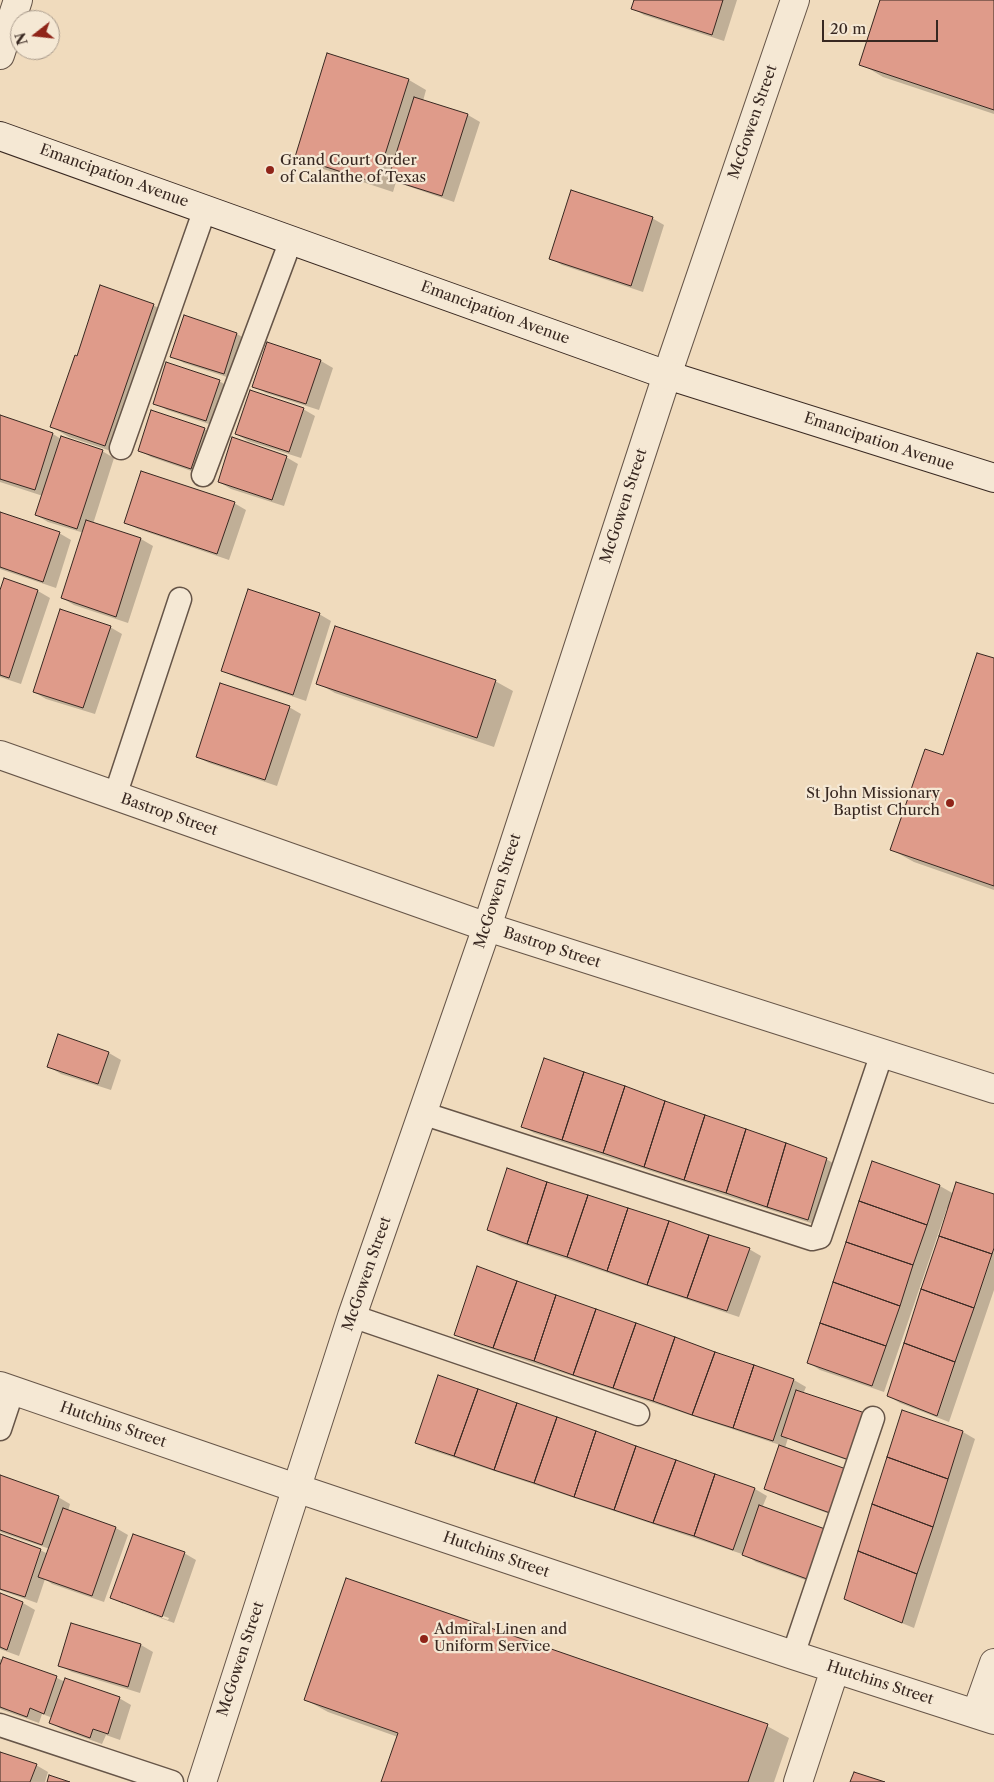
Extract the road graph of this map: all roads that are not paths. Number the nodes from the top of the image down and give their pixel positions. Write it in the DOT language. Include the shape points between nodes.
graph roads {
  1 [pos="18,0"];
  2 [pos="795,0"];
  3 [pos="0,55"];
  4 [pos="0,136"];
  5 [pos="205,209"];
  6 [pos="291,240"];
  7 [pos="667,375"];
  8 [pos="121,448"];
  9 [pos="203,475"];
  10 [pos="994,478"];
  11 [pos="180,599"];
  12 [pos="0,755"];
  13 [pos="115,796"];
  14 [pos="487,927"];
  15 [pos="882,1053"];
  16 [pos="994,1089"];
  17 [pos="422,1113"];
  18 [pos="352,1316"];
  19 [pos="7,1388"];
  20 [pos="638,1414"];
  21 [pos="872,1418"];
  22 [pos="0,1429"];
  23 [pos="296,1488"];
  24 [pos="793,1655"];
  25 [pos="994,1663"];
  26 [pos="835,1669"];
  27 [pos="985,1717"];
  28 [pos="0,1724"];
  29 [pos="172,1782"];
  30 [pos="202,1782"];
  31 [pos="798,1782"];
  1 -- 3 [label="street"];
  2 -- 7 [label="street, McGowen Street"];
  4 -- 5 [label="street, Emancipation Avenue"];
  5 -- 6 [label="street, Emancipation Avenue"];
  5 -- 8 [label="lane"];
  6 -- 7 [label="street, Emancipation Avenue"];
  6 -- 9 [label="lane"];
  7 -- 10 [label="street, Emancipation Avenue"];
  7 -- 14 [label="street, McGowen Street"];
  11 -- 13 [label="lane"];
  12 -- 13 [label="street, Bastrop Street"];
  13 -- 14 [label="street, Bastrop Street"];
  14 -- 15 [label="street, Bastrop Street"];
  14 -- 17 [label="street, McGowen Street"];
  15 -- 16 [label="street, Bastrop Street"];
  15 -- 17 [label="lane" via="820,1237 812,1238"];
  17 -- 18 [label="street, McGowen Street"];
  18 -- 20 [label="lane"];
  18 -- 23 [label="street, McGowen Street"];
  19 -- 22 [label="lane"];
  19 -- 23 [label="street, Hutchins Street"];
  21 -- 24 [label="lane"];
  23 -- 24 [label="street, Hutchins Street"];
  23 -- 30 [label="street, McGowen Street"];
  24 -- 26 [label="street, Hutchins Street"];
  25 -- 27 [label="street"];
  26 -- 27 [label="street, Hutchins Street"];
  26 -- 31 [label="street"];
  28 -- 29 [label="lane"];
}
